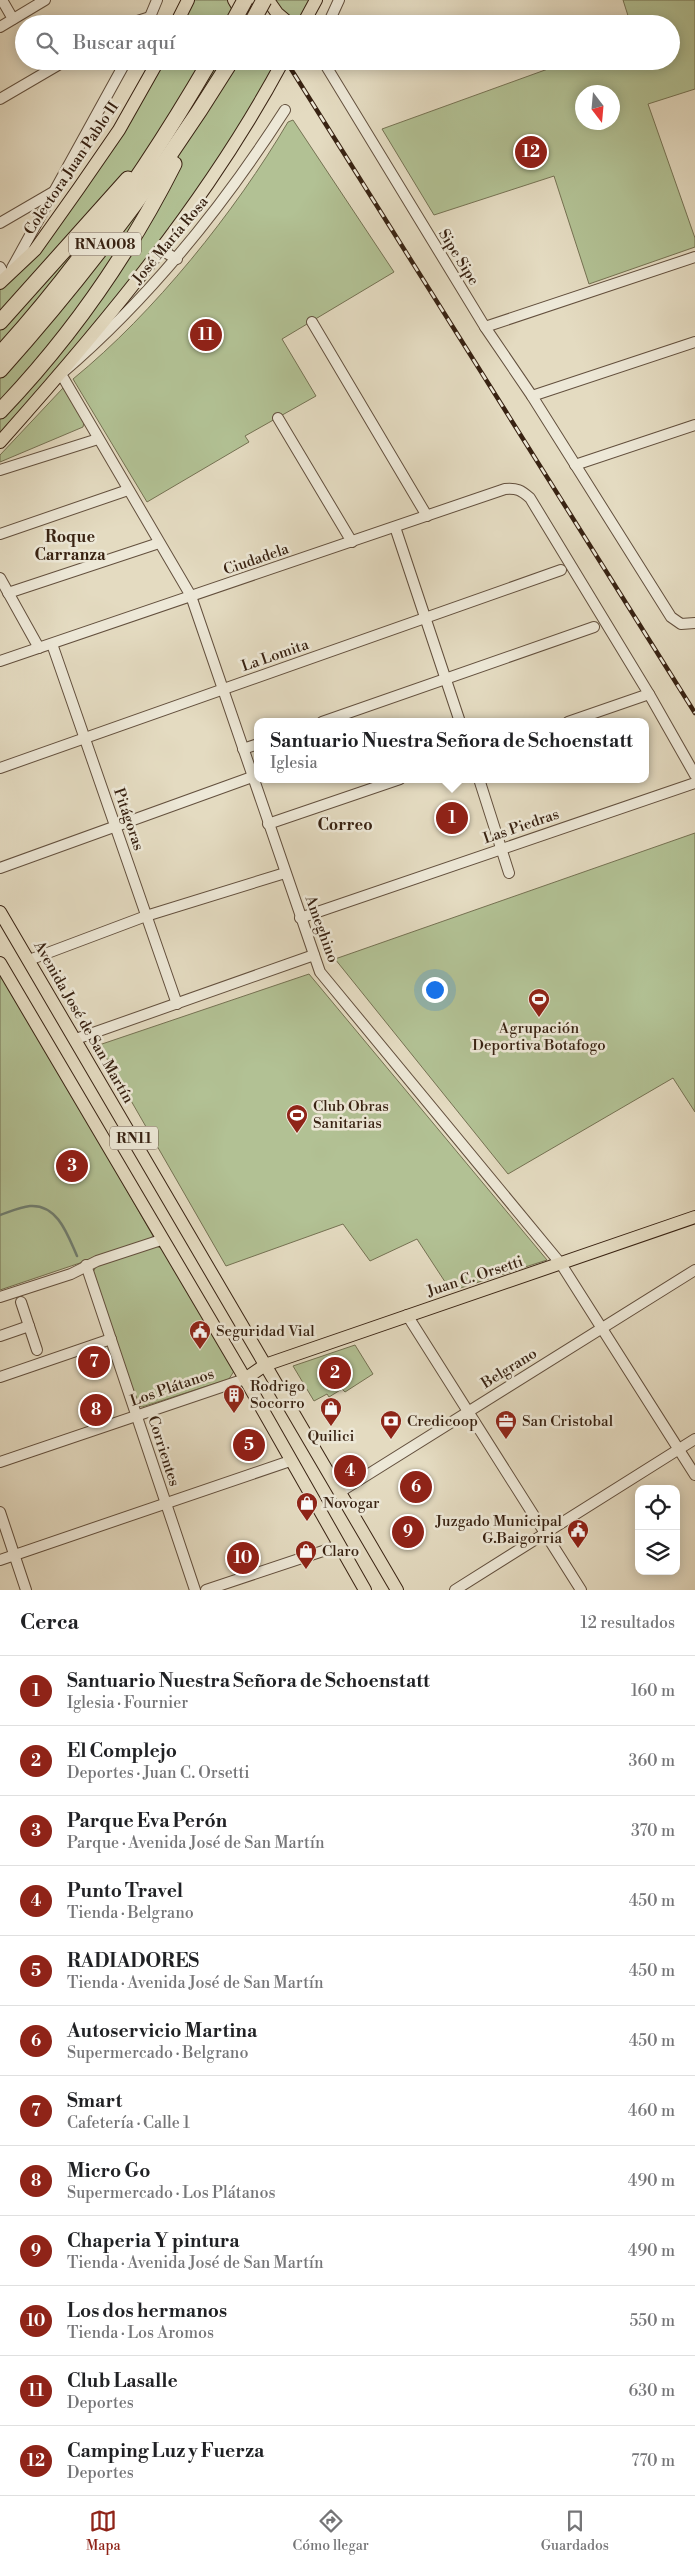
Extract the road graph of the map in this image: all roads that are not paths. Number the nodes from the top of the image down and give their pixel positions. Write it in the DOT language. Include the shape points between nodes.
graph roads {
  1 [pos="2,0"];
  2 [pos="45,0"];
  3 [pos="157,0"];
  4 [pos="188,0"];
  5 [pos="234,0"];
  6 [pos="245,0"];
  7 [pos="264,0"];
  8 [pos="268,0"];
  9 [pos="316,0"];
  10 [pos="339,0"];
  11 [pos="20,15"];
  12 [pos="151,15"];
  13 [pos="180,15"];
  14 [pos="237,15"];
  15 [pos="244,15"];
  16 [pos="255,15"];
  17 [pos="279,15"];
  18 [pos="308,15"];
  19 [pos="332,15"];
  20 [pos="13,19"];
  21 [pos="0,27"];
  22 [pos="49,70"];
  23 [pos="121,70"];
  24 [pos="153,70"];
  25 [pos="205,70"];
  26 [pos="225,70"];
  27 [pos="275,70"];
  28 [pos="278,70"];
  29 [pos="328,70"];
  30 [pos="277,73"];
  31 [pos="0,100"];
  32 [pos="285,110"];
  33 [pos="200,111"];
  34 [pos="176,119"];
  35 [pos="58,189"];
  36 [pos="0,223"];
  37 [pos="164,244"];
  38 [pos="695,257"];
  39 [pos="177,259"];
  40 [pos="4,275"];
  41 [pos="0,322"];
  42 [pos="312,322"];
  43 [pos="485,328"];
  44 [pos="695,342"];
  45 [pos="0,354"];
  46 [pos="0,370"];
  47 [pos="60,374"];
  48 [pos="532,396"];
  49 [pos="0,411"];
  50 [pos="278,418"];
  51 [pos="695,425"];
  52 [pos="98,439"];
  53 [pos="0,442"];
  54 [pos="575,465"];
  55 [pos="0,470"];
  56 [pos="128,490"];
  57 [pos="427,516"];
  58 [pos="395,527"];
  59 [pos="0,534"];
  60 [pos="159,542"];
  61 [pos="352,542"];
  62 [pos="561,570"];
  63 [pos="0,578"];
  64 [pos="8,593"];
  65 [pos="191,596"];
  66 [pos="425,618"];
  67 [pos="695,623"];
  68 [pos="594,627"];
  69 [pos="52,644"];
  70 [pos="39,648"];
  71 [pos="0,661"];
  72 [pos="445,679"];
  73 [pos="223,689"];
  74 [pos="649,694"];
  75 [pos="333,718"];
  76 [pos="459,718"];
  77 [pos="580,718"];
  78 [pos="85,738"];
  79 [pos="254,745"];
  80 [pos="243,749"];
  81 [pos="0,768"];
  82 [pos="695,775"];
  83 [pos="252,776"];
  84 [pos="254,782"];
  85 [pos="254,783"];
  86 [pos="388,783"];
  87 [pos="480,783"];
  88 [pos="695,783"];
  89 [pos="268,824"];
  90 [pos="115,826"];
  91 [pos="501,849"];
  92 [pos="0,868"];
  93 [pos="285,873"];
  94 [pos="509,874"];
  95 [pos="0,912"];
  96 [pos="146,916"];
  97 [pos="300,918"];
  98 [pos="314,955"];
  99 [pos="30,960"];
  100 [pos="0,963"];
  101 [pos="176,1004"];
  102 [pos="76,1040"];
  103 [pos="695,1218"];
  104 [pos="161,1240"];
  105 [pos="561,1264"];
  106 [pos="86,1266"];
  107 [pos="695,1270"];
  108 [pos="0,1297"];
  109 [pos="21,1302"];
  110 [pos="407,1316"];
  111 [pos="29,1326"];
  112 [pos="602,1328"];
  113 [pos="0,1336"];
  114 [pos="111,1339"];
  115 [pos="37,1350"];
  116 [pos="266,1365"];
  117 [pos="0,1377"];
  118 [pos="245,1379"];
  119 [pos="468,1412"];
  120 [pos="137,1416"];
  121 [pos="695,1439"];
  122 [pos="679,1450"];
  123 [pos="290,1461"];
  124 [pos="0,1462"];
  125 [pos="695,1476"];
  126 [pos="340,1492"];
  127 [pos="166,1503"];
  128 [pos="0,1512"];
  129 [pos="545,1534"];
  130 [pos="338,1546"];
  131 [pos="14,1555"];
  132 [pos="0,1560"];
  133 [pos="26,1590"];
  134 [pos="195,1590"];
  135 [pos="206,1590"];
  136 [pos="365,1590"];
  137 [pos="397,1590"];
  138 [pos="455,1590"];
  139 [pos="581,1590"];
  1 -- 20 [label="street"];
  2 -- 11 [label="street"];
  3 -- 12 [label="street"];
  4 -- 13 [label="main road"];
  5 -- 15 [label="main road"];
  6 -- 14 [label="highway, bridge"];
  7 -- 16 [label="highway, bridge"];
  8 -- 17 [label="main road"];
  9 -- 18 [label="main road"];
  10 -- 19 [label="street"];
  20 -- 21 [label="street"];
  22 -- 31 [label="street"];
  23 -- 35 [label="street"];
  24 -- 40 [label="main road, Colectora Juan Pablo II" via="119,130 36,250"];
  25 -- 34 [label="highway, RNA008"];
  26 -- 33 [label="highway, RNA008"];
  27 -- 30 [label="main road"];
  28 -- 30 [label="main road"];
  29 -- 43 [label="street, Sipe Sipe"];
  30 -- 37 [label="main road" via="229,153"];
  32 -- 39 [label="street, José María Rosa" via="246,171"];
  33 -- 46 [label="highway, RNA008" via="92,263"];
  33 -- 49 [label="highway" via="144,220 120,258 61,340"];
  34 -- 41 [label="highway" via="106,204"];
  34 -- 45 [label="highway, RNA008" via="98,236 38,313"];
  35 -- 36 [label="street"];
  35 -- 40 [label="street"];
  37 -- 39 [label="street" via="168,254"];
  37 -- 47 [label="main road"];
  38 -- 43 [label="street"];
  39 -- 47 [label="street, José María Rosa" via="123,318"];
  42 -- 57 [label="street"];
  43 -- 48 [label="street, Sipe Sipe"];
  44 -- 48 [label="street"];
  47 -- 52 [label="street, Ameghino"];
  47 -- 53 [label="main road"];
  48 -- 54 [label="street, Sipe Sipe"];
  50 -- 61 [label="street"];
  51 -- 54 [label="street"];
  52 -- 55 [label="street"];
  52 -- 56 [label="street, Ameghino"];
  54 -- 67 [label="street, Sipe Sipe" via="671,617 681,624"];
  56 -- 59 [label="street"];
  56 -- 60 [label="street, Ameghino"];
  57 -- 58 [label="street, Ciudadela"];
  57 -- 74 [label="street, Ciudadela" via="506,490 522,490 530,498"];
  58 -- 61 [label="street, Ciudadela"];
  58 -- 66 [label="street"];
  60 -- 64 [label="street"];
  60 -- 65 [label="street, Ameghino"];
  61 -- 65 [label="street, Ciudadela"];
  62 -- 66 [label="street, La Lomita"];
  63 -- 64 [label="street"];
  64 -- 70 [label="street"];
  65 -- 69 [label="street, Ciudadela"];
  65 -- 73 [label="street, Ameghino"];
  66 -- 72 [label="street"];
  66 -- 73 [label="street, La Lomita"];
  68 -- 72 [label="street"];
  69 -- 70 [label="street, Ciudadela"];
  69 -- 78 [label="street, Pitágoras"];
  70 -- 71 [label="street, Ciudadela"];
  72 -- 75 [label="street"];
  72 -- 76 [label="street"];
  73 -- 78 [label="street, La Lomita"];
  73 -- 80 [label="street, Ameghino"];
  74 -- 77 [label="street"];
  74 -- 82 [label="street"];
  78 -- 81 [label="street, La Lomita"];
  78 -- 90 [label="street, Pitágoras"];
  79 -- 80 [label="street"];
  80 -- 83 [label="street, Ameghino"];
  83 -- 84 [label="street, Ameghino"];
  83 -- 90 [label="street"];
  85 -- 89 [label="street, Ameghino"];
  86 -- 89 [label="street"];
  87 -- 91 [label="street"];
  88 -- 91 [label="street, Las Piedras"];
  89 -- 93 [label="street, Ameghino"];
  90 -- 92 [label="street"];
  90 -- 96 [label="street, Pitágoras"];
  91 -- 94 [label="street"];
  91 -- 97 [label="street, Las Piedras"];
  93 -- 96 [label="street"];
  93 -- 97 [label="street, Ameghino"];
  95 -- 99 [label="main road, Avenida José de San Martín / RN11"];
  96 -- 99 [label="street"];
  96 -- 101 [label="street, Pitágoras"];
  97 -- 98 [label="street, Ameghino"];
  98 -- 101 [label="street"];
  98 -- 105 [label="street, Ameghino" via="320,972"];
  99 -- 102 [label="main road, Avenida José de San Martín / RN11"];
  100 -- 104 [label="main road, RN11"];
  101 -- 102 [label="street"];
  102 -- 116 [label="main road, Avenida José de San Martín / RN11"];
  103 -- 105 [label="main road, Juan C. Orsetti"];
  104 -- 106 [label="street"];
  104 -- 118 [label="main road, RN11"];
  105 -- 110 [label="main road, Juan C. Orsetti"];
  105 -- 112 [label="street, Ameghino"];
  106 -- 108 [label="street"];
  106 -- 114 [label="street, Corrientes"];
  107 -- 112 [label="street, Belgrano"];
  109 -- 111 [label="street"];
  110 -- 116 [label="main road, Juan C. Orsetti"];
  110 -- 119 [label="street"];
  111 -- 113 [label="street"];
  111 -- 115 [label="street"];
  112 -- 119 [label="street, Belgrano"];
  112 -- 122 [label="street, Ameghino"];
  114 -- 117 [label="street"];
  114 -- 120 [label="street, Corrientes"];
  116 -- 118 [label="main road, Los Plátanos"];
  116 -- 126 [label="main road, Avenida José de San Martín / RN11"];
  118 -- 120 [label="street, Los Plátanos"];
  118 -- 123 [label="main road, RN11"];
  119 -- 126 [label="street, Belgrano"];
  119 -- 129 [label="street"];
  120 -- 124 [label="street, Los Plátanos"];
  120 -- 127 [label="street, Corrientes"];
  121 -- 122 [label="street"];
  122 -- 125 [label="street, Ameghino"];
  122 -- 129 [label="street"];
  123 -- 127 [label="street"];
  123 -- 130 [label="main road, RN11"];
  126 -- 137 [label="main road, Avenida José de San Martín / RN11"];
  127 -- 131 [label="street"];
  127 -- 134 [label="street, Corrientes"];
  128 -- 131 [label="street"];
  129 -- 138 [label="street"];
  129 -- 139 [label="street"];
  130 -- 135 [label="street"];
  130 -- 136 [label="main road, RN11"];
  131 -- 132 [label="street"];
  131 -- 133 [label="street"];
}
